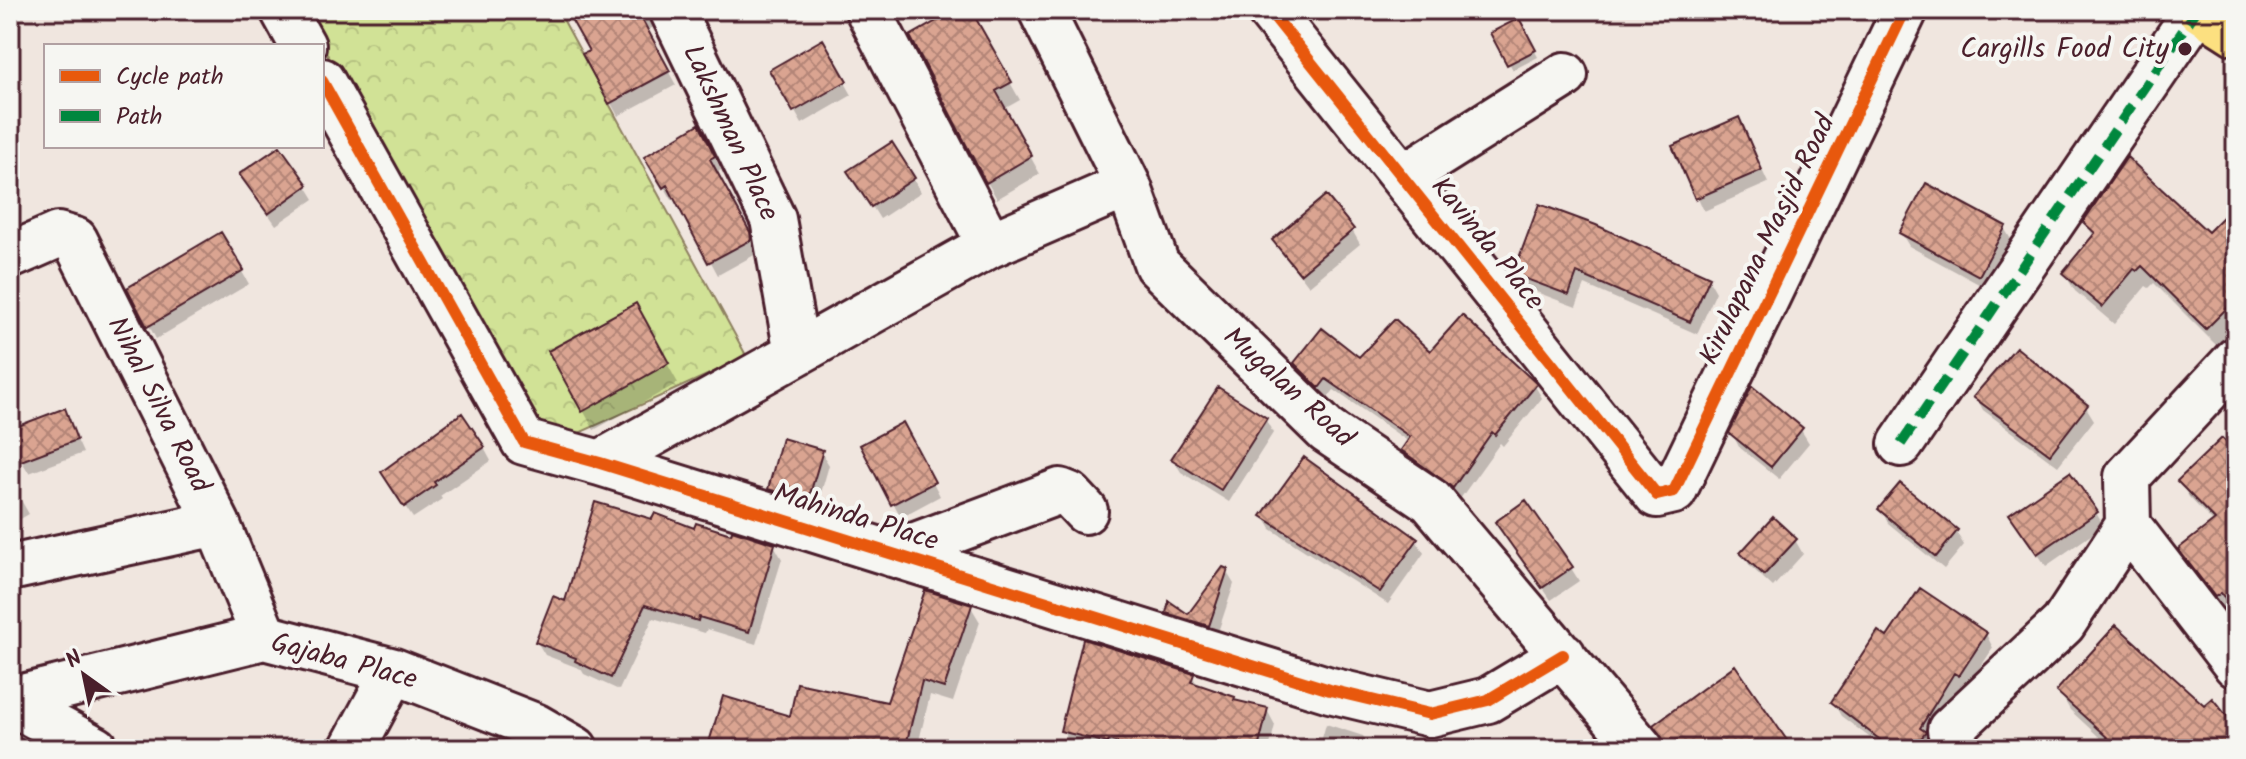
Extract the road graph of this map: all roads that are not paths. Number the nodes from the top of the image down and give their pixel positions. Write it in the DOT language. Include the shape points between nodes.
graph roads {
  1 [pos="283,10"];
  2 [pos="672,10"];
  3 [pos="868,10"];
  4 [pos="1041,10"];
  5 [pos="1269,10"];
  6 [pos="1905,10"];
  7 [pos="2199,10"];
  8 [pos="2236,33"];
  9 [pos="302,44"];
  10 [pos="1565,75"];
  11 [pos="324,85"];
  12 [pos="1403,177"];
  13 [pos="1128,185"];
  14 [pos="990,245"];
  15 [pos="10,256"];
  16 [pos="797,353"];
  17 [pos="2236,360"];
  18 [pos="1901,444"];
  19 [pos="600,463"];
  20 [pos="1674,491"];
  21 [pos="1085,511"];
  22 [pos="217,523"];
  23 [pos="2128,525"];
  24 [pos="892,554"];
  25 [pos="10,568"];
  26 [pos="264,637"];
  27 [pos="1563,655"];
  28 [pos="2236,665"];
  29 [pos="394,671"];
  30 [pos="10,701"];
  31 [pos="1950,730"];
  32 [pos="96,749"];
  33 [pos="352,749"];
  34 [pos="575,749"];
  35 [pos="1641,749"];
  1 -- 9 [label="street"];
  2 -- 16 [label="street, Lakshman Place" via="773,219"];
  3 -- 14 [label="street"];
  4 -- 13 [label="street, Mugalan Road"];
  5 -- 12 [label="street, Kavinda Place"];
  6 -- 20 [label="street, Kirulapana Masjid Road"];
  7 -- 8 [label="highway"];
  7 -- 18 [label="street"];
  10 -- 12 [label="street"];
  11 -- 19 [label="street, Mahinda Place" via="524,442"];
  12 -- 20 [label="street, Kavinda Place" via="1657,495"];
  13 -- 14 [label="street"];
  13 -- 27 [label="street, Mugalan Road" via="1157,265 1327,431 1431,501"];
  14 -- 16 [label="street"];
  15 -- 22 [label="street, Nihal Silva Road" via="58,235 75,240"];
  16 -- 19 [label="street"];
  17 -- 23 [label="street" via="2127,477"];
  19 -- 24 [label="street, Mahinda Place"];
  21 -- 24 [label="street" via="1060,491"];
  22 -- 25 [label="street"];
  22 -- 26 [label="street, Nihal Silva Road"];
  23 -- 28 [label="street"];
  23 -- 31 [label="street" via="2063,624"];
  24 -- 27 [label="street, Mahinda Place" via="1330,690 1430,714 1488,700"];
  26 -- 29 [label="street, Gajaba Place"];
  26 -- 30 [label="street, Gajaba Place"];
  27 -- 35 [label="street, Mugalan Road"];
  29 -- 33 [label="street"];
  29 -- 34 [label="street, Gajaba Place" via="535,726"];
  30 -- 32 [label="street"];
}
